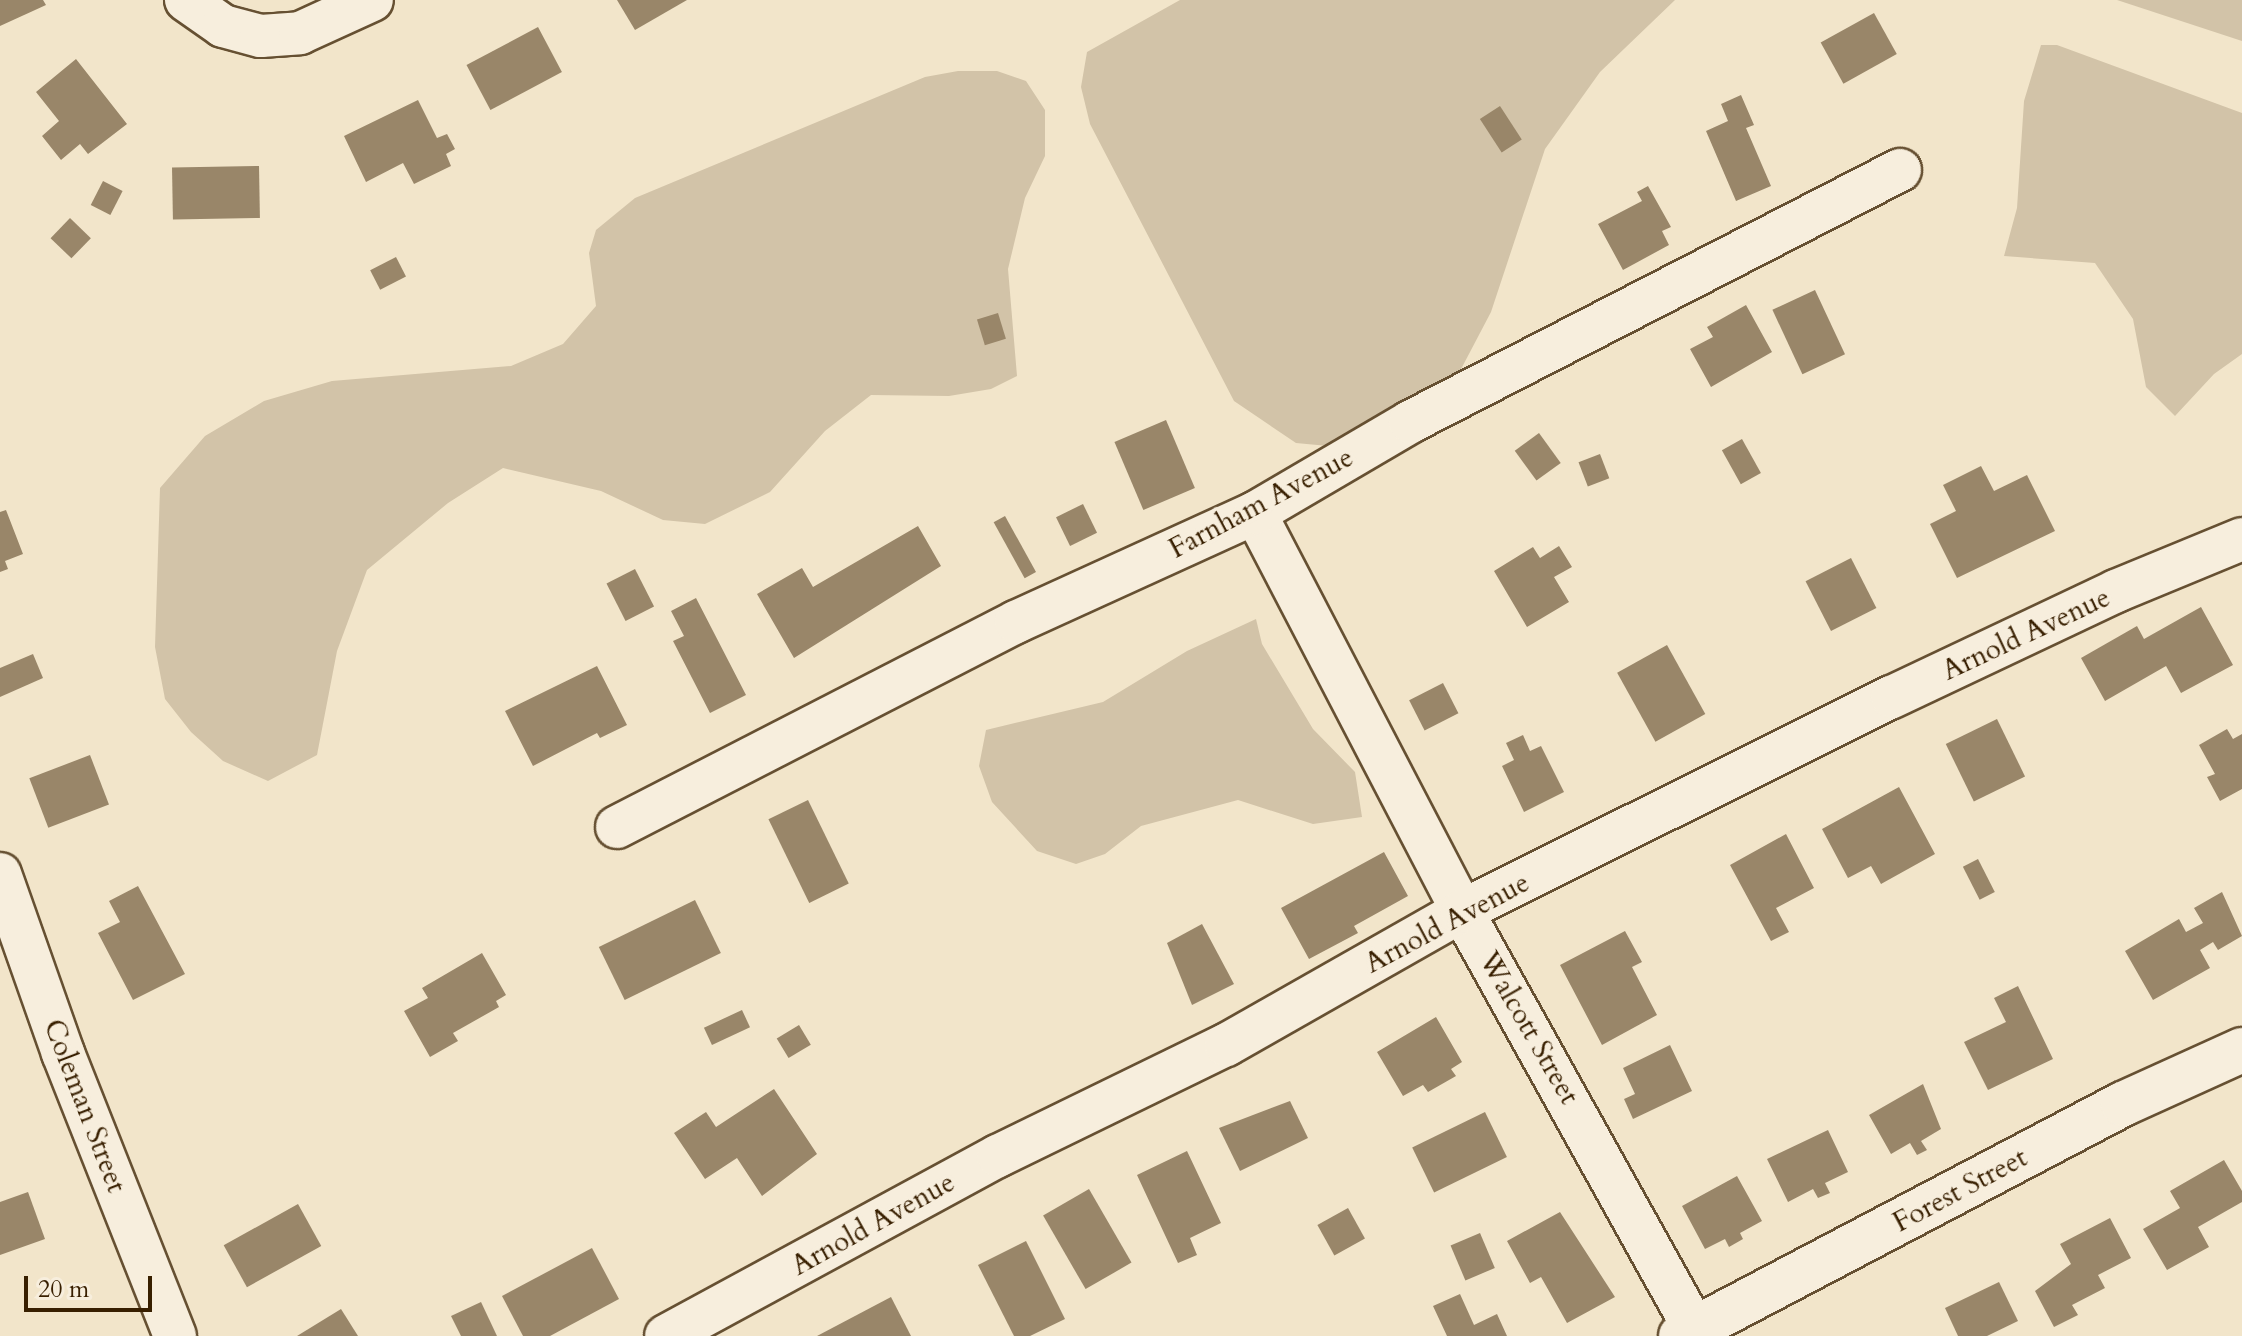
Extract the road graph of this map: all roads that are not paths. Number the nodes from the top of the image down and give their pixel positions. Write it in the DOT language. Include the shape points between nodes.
graph roads {
  1 [pos="186,0"];
  2 [pos="372,0"];
  3 [pos="1900,170"];
  4 [pos="1255,513"];
  5 [pos="2242,539"];
  6 [pos="617,827"];
  7 [pos="0,874"];
  8 [pos="1462,911"];
  9 [pos="2242,1050"];
  10 [pos="1688,1332"];
  11 [pos="175,1336"];
  12 [pos="666,1336"];
  1 -- 2 [label="street" via="223,26 261,36 300,33"];
  3 -- 4 [label="street, Farnham Avenue" via="1410,422"];
  4 -- 6 [label="street, Farnham Avenue" via="1016,622"];
  4 -- 8 [label="street, Walcott Street"];
  5 -- 8 [label="street, Arnold Avenue" via="2116,591 1934,677"];
  7 -- 11 [label="street, Coleman Street" via="63,1053"];
  8 -- 10 [label="street, Walcott Street"];
  8 -- 12 [label="street, Arnold Avenue" via="1226,1045 998,1156"];
  9 -- 10 [label="street, Forest Street" via="2123,1104"];
}
